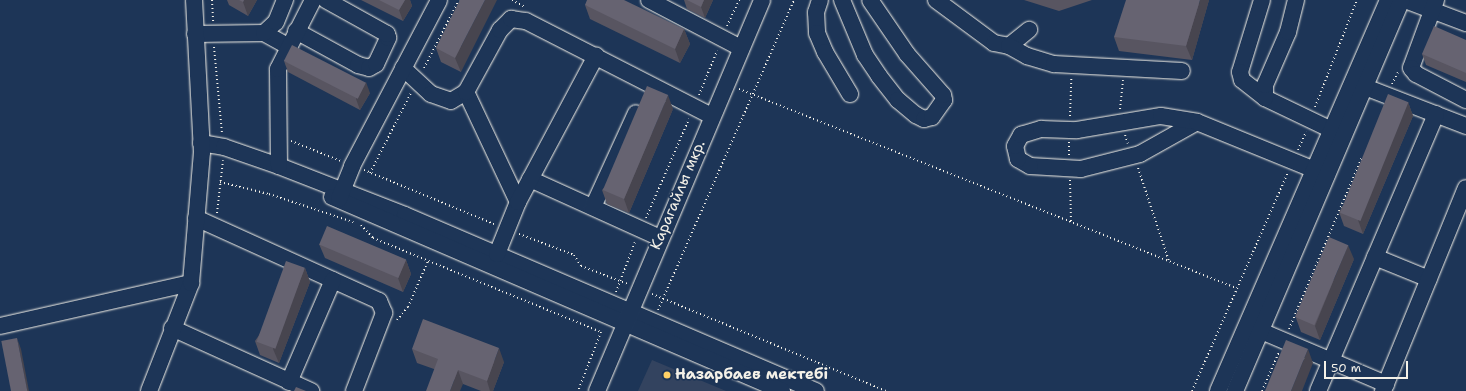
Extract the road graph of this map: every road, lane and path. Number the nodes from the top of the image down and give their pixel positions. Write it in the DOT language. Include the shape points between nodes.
graph roads {
  1 [pos="194,0"];
  2 [pos="212,0"];
  3 [pos="285,0"];
  4 [pos="313,0"];
  5 [pos="326,0"];
  6 [pos="439,0"];
  7 [pos="649,0"];
  8 [pos="739,0"];
  9 [pos="762,0"];
  10 [pos="794,0"];
  11 [pos="820,0"];
  12 [pos="842,0"];
  13 [pos="870,0"];
  14 [pos="936,0"];
  15 [pos="1262,0"];
  16 [pos="1296,0"];
  17 [pos="1357,0"];
  18 [pos="1388,0"];
  19 [pos="1402,0"];
  20 [pos="1405,0"];
  21 [pos="1434,5"];
  22 [pos="676,7"];
  23 [pos="1466,23"];
  24 [pos="1029,30"];
  25 [pos="296,31"];
  26 [pos="213,33"];
  27 [pos="264,33"];
  28 [pos="195,34"];
  29 [pos="722,38"];
  30 [pos="1009,46"];
  31 [pos="289,47"];
  32 [pos="741,48"];
  33 [pos="596,56"];
  34 [pos="1400,66"];
  35 [pos="403,68"];
  36 [pos="1182,71"];
  37 [pos="726,83"];
  38 [pos="649,84"];
  39 [pos="1365,87"];
  40 [pos="466,92"];
  41 [pos="753,94"];
  42 [pos="850,94"];
  43 [pos="1388,96"];
  44 [pos="1265,98"];
  45 [pos="1466,100"];
  46 [pos="695,107"];
  47 [pos="1436,114"];
  48 [pos="712,116"];
  49 [pos="1311,120"];
  50 [pos="1197,122"];
  51 [pos="1466,126"];
  52 [pos="1337,133"];
  53 [pos="277,135"];
  54 [pos="201,147"];
  55 [pos="224,152"];
  56 [pos="1363,153"];
  57 [pos="1293,161"];
  58 [pos="279,166"];
  59 [pos="352,166"];
  60 [pos="1320,172"];
  61 [pos="530,179"];
  62 [pos="220,182"];
  63 [pos="1466,188"];
  64 [pos="340,195"];
  65 [pos="518,202"];
  66 [pos="593,207"];
  67 [pos="196,218"];
  68 [pos="216,227"];
  69 [pos="640,229"];
  70 [pos="507,230"];
  71 [pos="660,238"];
  72 [pos="497,254"];
  73 [pos="1375,257"];
  74 [pos="428,261"];
  75 [pos="1429,279"];
  76 [pos="333,280"];
  77 [pos="620,281"];
  78 [pos="191,283"];
  79 [pos="639,288"];
  80 [pos="1236,288"];
  81 [pos="663,298"];
  82 [pos="627,318"];
  83 [pos="395,322"];
  84 [pos="653,322"];
  85 [pos="0,326"];
  86 [pos="172,328"];
  87 [pos="1261,331"];
  88 [pos="1284,341"];
  89 [pos="1331,362"];
  90 [pos="289,382"];
  91 [pos="1385,388"];
  92 [pos="148,391"];
  93 [pos="311,391"];
  94 [pos="354,391"];
  95 [pos="578,391"];
  96 [pos="597,391"];
  97 [pos="782,391"];
  98 [pos="816,391"];
  99 [pos="886,391"];
  100 [pos="1192,391"];
  101 [pos="1218,391"];
  102 [pos="1235,391"];
  103 [pos="1262,391"];
  104 [pos="1318,391"];
  1 -- 28 [label="street"];
  2 -- 26 [label="path"];
  3 -- 27 [label="street" via="276,22"];
  4 -- 25 [label="street"];
  5 -- 25 [label="street" via="387,34 388,38 376,64 369,68 358,65"];
  6 -- 35 [label="street"];
  7 -- 22 [label="street"];
  8 -- 29 [label="path"];
  9 -- 32 [label="street, Карагайлы мкр."];
  10 -- 41 [label="path"];
  11 -- 42 [label="street" via="816,12 818,33 824,52"];
  12 -- 13 [label="street" via="865,55 879,76 898,100 916,115 924,119 932,117 944,100 944,95 908,54"];
  14 -- 30 [label="street" via="994,43"];
  15 -- 44 [label="street" via="1240,72 1246,85"];
  16 -- 44 [label="street" via="1288,32 1265,85"];
  17 -- 49 [label="path"];
  18 -- 52 [label="street"];
  19 -- 39 [label="street"];
  20 -- 21 [label="street"];
  21 -- 23 [label="street"];
  21 -- 45 [label="street" via="1411,68 1416,74"];
  22 -- 29 [label="street"];
  24 -- 30 [label="street"];
  25 -- 31 [label="street"];
  26 -- 27 [label="street"];
  26 -- 28 [label="street"];
  26 -- 55 [label="path"];
  27 -- 31 [label="street"];
  28 -- 54 [label="street"];
  29 -- 32 [label="street"];
  29 -- 46 [label="path"];
  30 -- 36 [label="street" via="1027,56 1054,64"];
  31 -- 53 [label="street" via="278,69"];
  32 -- 37 [label="street, Карагайлы мкр."];
  33 -- 38 [label="street"];
  33 -- 40 [label="street" via="526,21 511,19 500,30"];
  33 -- 61 [label="street"];
  34 -- 43 [label="path"];
  35 -- 40 [label="street" via="431,94 451,101"];
  35 -- 59 [label="street"];
  37 -- 41 [label="path"];
  37 -- 48 [label="street, Карагайлы мкр."];
  38 -- 46 [label="street"];
  38 -- 66 [label="street"];
  39 -- 43 [label="street"];
  39 -- 52 [label="street"];
  40 -- 65 [label="street"];
  41 -- 80 [label="path"];
  41 -- 81 [label="path"];
  43 -- 47 [label="street"];
  44 -- 49 [label="street"];
  46 -- 48 [label="street"];
  46 -- 69 [label="path"];
  47 -- 51 [label="street"];
  47 -- 73 [label="street"];
  48 -- 71 [label="street, Карагайлы мкр."];
  49 -- 52 [label="street"];
  49 -- 57 [label="path"];
  50 -- 50 [label="street" via="1161,116 1077,130 1041,129 1021,135 1015,146 1018,159 1030,166 1081,169 1140,154"];
  50 -- 57 [label="street"];
  52 -- 60 [label="street"];
  53 -- 58 [label="street"];
  53 -- 59 [label="path"];
  54 -- 55 [label="street"];
  54 -- 67 [label="street"];
  55 -- 58 [label="street"];
  55 -- 62 [label="path"];
  55 -- 64 [label="street" via="276,174"];
  56 -- 88 [label="path"];
  57 -- 60 [label="street"];
  57 -- 80 [label="path"];
  58 -- 64 [label="street"];
  59 -- 64 [label="street"];
  59 -- 70 [label="path"];
  60 -- 87 [label="street"];
  60 -- 101 [label="street"];
  61 -- 65 [label="street"];
  61 -- 66 [label="street"];
  62 -- 68 [label="path"];
  62 -- 74 [label="path" via="269,194 360,224 373,238"];
  63 -- 75 [label="street"];
  64 -- 72 [label="street"];
  64 -- 82 [label="street"];
  65 -- 70 [label="street"];
  66 -- 69 [label="street"];
  67 -- 68 [label="street"];
  67 -- 78 [label="street"];
  68 -- 76 [label="street"];
  69 -- 71 [label="street"];
  69 -- 77 [label="path"];
  70 -- 72 [label="street"];
  70 -- 77 [label="path" via="574,255 581,266"];
  71 -- 79 [label="street, Карагайлы мкр."];
  72 -- 82 [label="street"];
  73 -- 75 [label="street"];
  73 -- 89 [label="street"];
  74 -- 83 [label="path" via="408,307"];
  74 -- 95 [label="path" via="602,332"];
  75 -- 91 [label="street"];
  76 -- 90 [label="street"];
  76 -- 94 [label="street" via="379,301 384,309"];
  77 -- 79 [label="path"];
  78 -- 85 [label="street"];
  78 -- 86 [label="street"];
  79 -- 81 [label="path"];
  79 -- 82 [label="street, Карагайлы мкр."];
  80 -- 100 [label="path"];
  81 -- 84 [label="path"];
  81 -- 99 [label="path"];
  82 -- 84 [label="street"];
  82 -- 96 [label="street, Карагайлы мкр."];
  82 -- 97 [label="street"];
  84 -- 98 [label="street"];
  86 -- 90 [label="street"];
  86 -- 92 [label="street"];
  87 -- 88 [label="street"];
  87 -- 102 [label="street"];
  88 -- 89 [label="street"];
  88 -- 103 [label="path"];
  89 -- 91 [label="street"];
  89 -- 104 [label="street"];
  90 -- 93 [label="street"];
}
